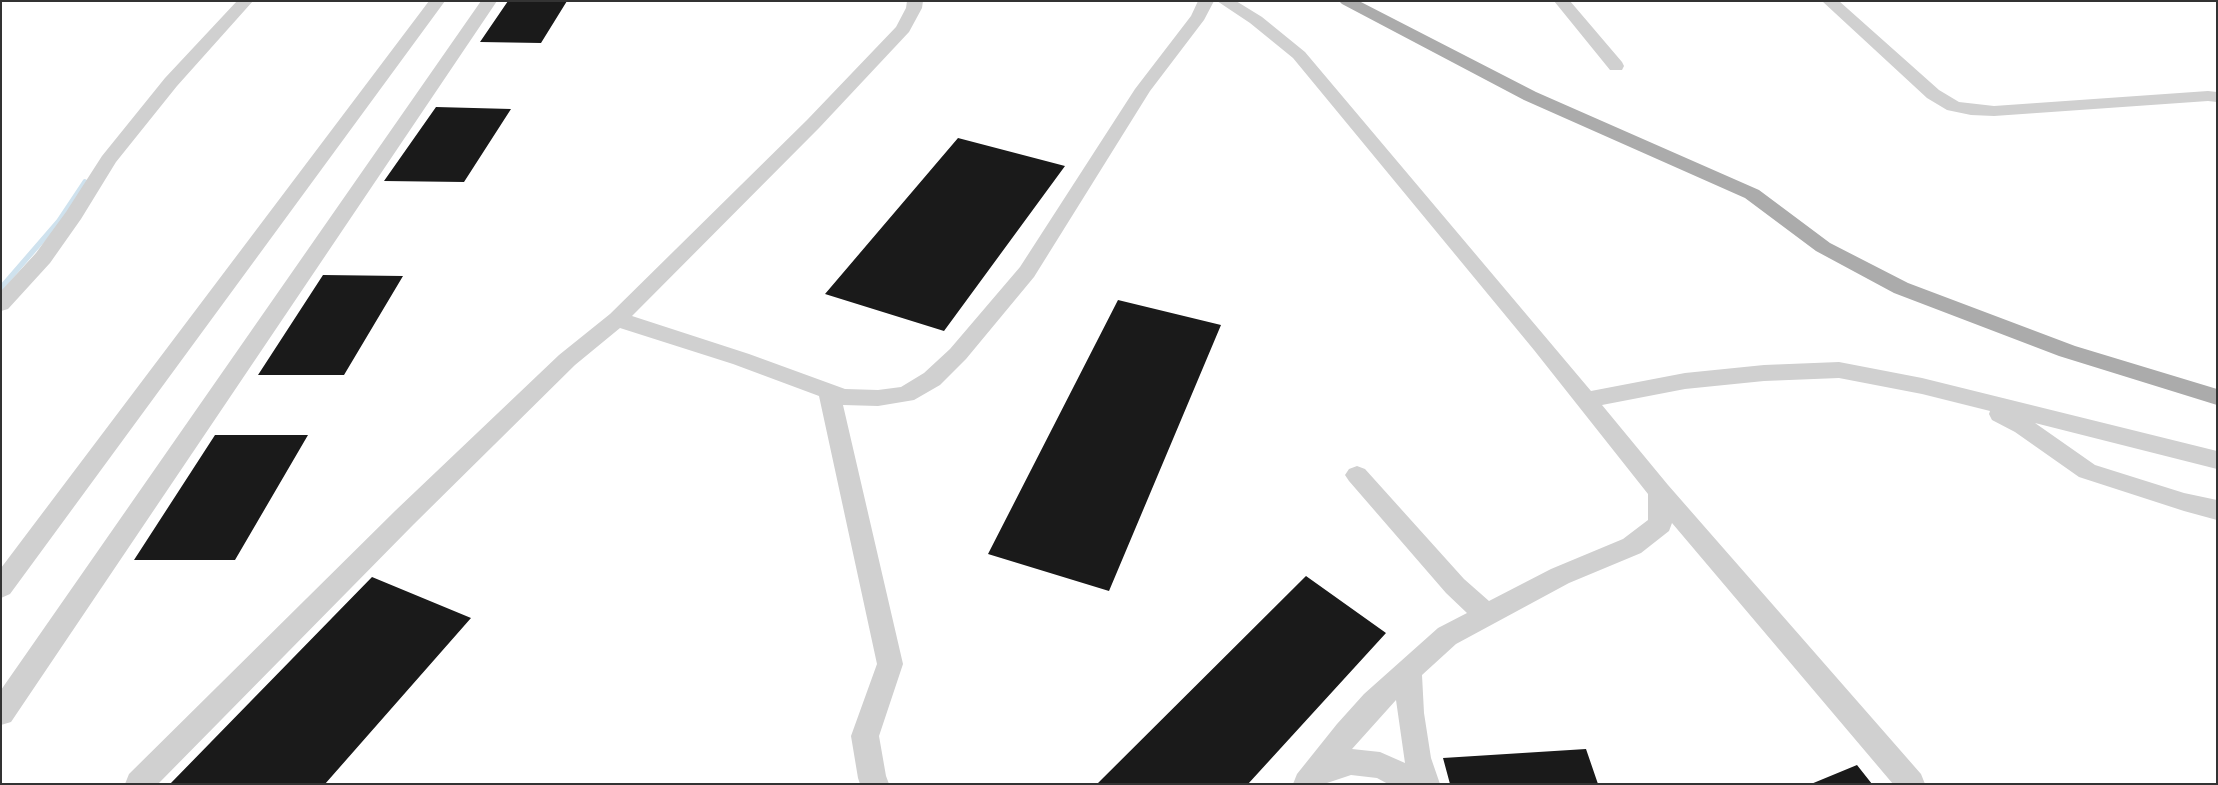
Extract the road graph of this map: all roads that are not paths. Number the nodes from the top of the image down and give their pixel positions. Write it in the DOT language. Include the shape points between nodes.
graph roads {
  1 [pos="245,1"];
  2 [pos="437,1"];
  3 [pos="490,1"];
  4 [pos="915,1"];
  5 [pos="1206,1"];
  6 [pos="1225,1"];
  7 [pos="1348,1"];
  8 [pos="1562,1"];
  9 [pos="1830,1"];
  10 [pos="1616,66"];
  11 [pos="2217,97"];
  12 [pos="1,304"];
  13 [pos="617,319"];
  14 [pos="829,391"];
  15 [pos="1967,397"];
  16 [pos="2217,397"];
  17 [pos="1587,400"];
  18 [pos="2217,460"];
  19 [pos="1357,475"];
  20 [pos="1660,492"];
  21 [pos="2217,510"];
  22 [pos="1,587"];
  23 [pos="1487,615"];
  24 [pos="1409,672"];
  25 [pos="1,714"];
  26 [pos="1313,777"];
  27 [pos="139,784"];
  28 [pos="875,784"];
  29 [pos="1411,784"];
  30 [pos="1426,784"];
  31 [pos="1911,784"];
  1 -- 12 [label="street" via="171,82 108,160 74,215 43,258"];
  2 -- 22 [label="street"];
  3 -- 25 [label="street"];
  4 -- 13 [label="street" via="903,29 814,124"];
  5 -- 14 [label="street" via="1198,17 1143,89 1027,272 958,354 932,379 906,394 878,398 844,397"];
  6 -- 17 [label="street" via="1256,20 1299,55"];
  7 -- 16 [label="main road" via="1530,96 1752,194 1823,247 1901,288 2067,351"];
  8 -- 10 [label="street"];
  9 -- 11 [label="street" via="1933,94 1953,106 1994,111"];
  13 -- 14 [label="street" via="741,359"];
  13 -- 27 [label="street" via="567,360 404,517"];
  14 -- 28 [label="street" via="890,664 865,736"];
  15 -- 17 [label="street" via="1839,370 1764,373 1685,381"];
  15 -- 18 [label="street"];
  15 -- 21 [label="street" via="2023,426 2087,471"];
  17 -- 20 [label="street"];
  19 -- 23 [label="street" via="1456,586"];
  20 -- 23 [label="street" via="1660,524 1632,546 1560,576"];
  20 -- 31 [label="street"];
  23 -- 24 [label="street" via="1447,636"];
  24 -- 26 [label="street" via="1374,703"];
  24 -- 30 [label="street" via="1410,713 1417,758"];
  26 -- 29 [label="street" via="1351,762 1380,765"];
}
